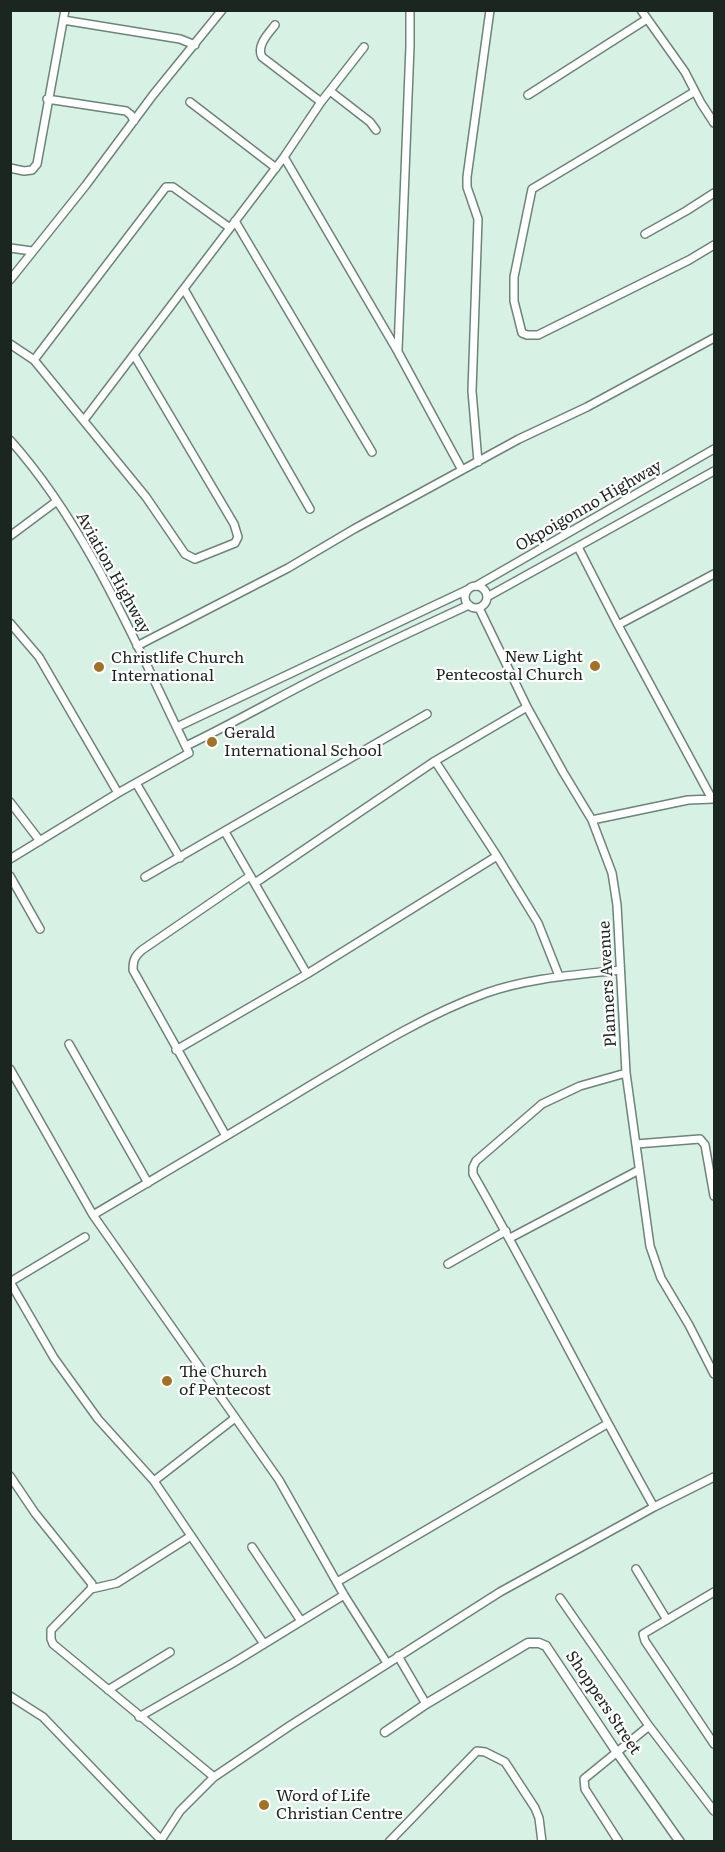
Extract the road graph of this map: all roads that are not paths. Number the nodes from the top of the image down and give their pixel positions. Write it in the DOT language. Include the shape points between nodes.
graph roads {
  1 [pos="65,10"];
  2 [pos="222,10"];
  3 [pos="410,10"];
  4 [pos="490,10"];
  5 [pos="641,10"];
  6 [pos="647,19"];
  7 [pos="63,21"];
  8 [pos="275,25"];
  9 [pos="195,45"];
  10 [pos="364,47"];
  11 [pos="330,91"];
  12 [pos="694,92"];
  13 [pos="528,95"];
  14 [pos="47,99"];
  15 [pos="190,102"];
  16 [pos="321,102"];
  17 [pos="134,121"];
  18 [pos="714,123"];
  19 [pos="376,130"];
  20 [pos="284,157"];
  21 [pos="10,168"];
  22 [pos="276,168"];
  23 [pos="714,193"];
  24 [pos="235,221"];
  25 [pos="230,228"];
  26 [pos="645,234"];
  27 [pos="714,244"];
  28 [pos="10,248"];
  29 [pos="32,251"];
  30 [pos="10,280"];
  31 [pos="184,289"];
  32 [pos="714,338"];
  33 [pos="10,344"];
  34 [pos="398,352"];
  35 [pos="134,355"];
  36 [pos="34,360"];
  37 [pos="84,420"];
  38 [pos="10,440"];
  39 [pos="714,449"];
  40 [pos="372,452"];
  41 [pos="477,462"];
  42 [pos="462,470"];
  43 [pos="714,471"];
  44 [pos="57,501"];
  45 [pos="310,509"];
  46 [pos="10,536"];
  47 [pos="578,547"];
  48 [pos="714,574"];
  49 [pos="476,586"];
  50 [pos="467,590"];
  51 [pos="487,597"];
  52 [pos="469,605"];
  53 [pos="479,608"];
  54 [pos="10,622"];
  55 [pos="618,626"];
  56 [pos="137,646"];
  57 [pos="527,706"];
  58 [pos="427,714"];
  59 [pos="177,727"];
  60 [pos="188,750"];
  61 [pos="435,761"];
  62 [pos="136,783"];
  63 [pos="118,793"];
  64 [pos="713,799"];
  65 [pos="10,802"];
  66 [pos="592,820"];
  67 [pos="225,832"];
  68 [pos="40,841"];
  69 [pos="497,856"];
  70 [pos="180,858"];
  71 [pos="10,859"];
  72 [pos="10,876"];
  73 [pos="250,876"];
  74 [pos="145,877"];
  75 [pos="255,883"];
  76 [pos="40,929"];
  77 [pos="620,970"];
  78 [pos="307,974"];
  79 [pos="560,976"];
  80 [pos="69,1044"];
  81 [pos="176,1050"];
  82 [pos="10,1069"];
  83 [pos="626,1073"];
  84 [pos="226,1136"];
  85 [pos="636,1144"];
  86 [pos="639,1170"];
  87 [pos="147,1182"];
  88 [pos="714,1196"];
  89 [pos="93,1215"];
  90 [pos="508,1234"];
  91 [pos="85,1237"];
  92 [pos="448,1264"];
  93 [pos="10,1282"];
  94 [pos="714,1374"];
  95 [pos="235,1418"];
  96 [pos="607,1424"];
  97 [pos="10,1476"];
  98 [pos="714,1478"];
  99 [pos="154,1481"];
  100 [pos="654,1507"];
  101 [pos="190,1536"];
  102 [pos="252,1547"];
  103 [pos="636,1569"];
  104 [pos="337,1582"];
  105 [pos="91,1589"];
  106 [pos="714,1593"];
  107 [pos="344,1594"];
  108 [pos="560,1598"];
  109 [pos="666,1620"];
  110 [pos="301,1621"];
  111 [pos="264,1644"];
  112 [pos="170,1652"];
  113 [pos="398,1656"];
  114 [pos="387,1663"];
  115 [pos="108,1690"];
  116 [pos="10,1696"];
  117 [pos="426,1704"];
  118 [pos="139,1717"];
  119 [pos="649,1726"];
  120 [pos="385,1732"];
  121 [pos="714,1744"];
  122 [pos="616,1751"];
  123 [pos="214,1777"];
  124 [pos="714,1811"];
  125 [pos="162,1841"];
  126 [pos="389,1842"];
  127 [pos="543,1842"];
  128 [pos="619,1842"];
  129 [pos="680,1842"];
  1 -- 7 [label="street"];
  2 -- 9 [label="street"];
  3 -- 34 [label="street"];
  4 -- 41 [label="street" via="467,177 478,219 472,391"];
  5 -- 6 [label="street"];
  6 -- 12 [label="street" via="685,72"];
  6 -- 13 [label="street"];
  7 -- 9 [label="street" via="180,39"];
  7 -- 14 [label="street"];
  8 -- 16 [label="street" via="259,52"];
  9 -- 17 [label="street"];
  10 -- 11 [label="street"];
  11 -- 16 [label="street"];
  11 -- 19 [label="street"];
  12 -- 18 [label="street"];
  12 -- 27 [label="street" via="532,189 514,278 514,301 522,333 538,335"];
  14 -- 17 [label="street" via="126,111"];
  14 -- 21 [label="street" via="37,164 32,170"];
  15 -- 22 [label="street"];
  16 -- 20 [label="street"];
  17 -- 29 [label="street"];
  20 -- 22 [label="street"];
  20 -- 34 [label="street"];
  22 -- 24 [label="street"];
  23 -- 26 [label="street"];
  24 -- 25 [label="street"];
  24 -- 40 [label="street"];
  25 -- 31 [label="street"];
  25 -- 36 [label="street" via="173,187 166,187"];
  28 -- 29 [label="street"];
  29 -- 30 [label="street"];
  31 -- 35 [label="street"];
  31 -- 45 [label="street"];
  32 -- 41 [label="street"];
  33 -- 36 [label="street"];
  34 -- 42 [label="street"];
  35 -- 37 [label="street"];
  35 -- 37 [label="street" via="234,524 238,537 235,543 195,559 185,554 146,497"];
  36 -- 37 [label="street"];
  38 -- 44 [label="street, Aviation Highway"];
  39 -- 49 [label="street, Okpoigonno Highway"];
  41 -- 42 [label="street"];
  42 -- 56 [label="street" via="288,568"];
  43 -- 47 [label="street, Okpoigonno Highway"];
  44 -- 46 [label="street"];
  44 -- 56 [label="street, Aviation Highway"];
  47 -- 51 [label="street, Okpoigonno Highway"];
  47 -- 55 [label="street"];
  48 -- 55 [label="street"];
  49 -- 50 [label="street"];
  49 -- 51 [label="street" via="485,590"];
  50 -- 52 [label="street"];
  50 -- 59 [label="street"];
  51 -- 53 [label="street"];
  52 -- 53 [label="street"];
  52 -- 60 [label="street" via="359,657"];
  53 -- 57 [label="street, Planners Avenue"];
  54 -- 63 [label="street" via="39,657"];
  55 -- 64 [label="street"];
  56 -- 59 [label="street, Aviation Highway"];
  57 -- 61 [label="street"];
  57 -- 66 [label="street, Planners Avenue"];
  58 -- 67 [label="street"];
  59 -- 60 [label="street, Aviation Highway"];
  60 -- 62 [label="street"];
  61 -- 69 [label="street"];
  61 -- 75 [label="street"];
  62 -- 63 [label="street"];
  62 -- 70 [label="street"];
  63 -- 68 [label="street"];
  64 -- 66 [label="street" via="688,800"];
  65 -- 68 [label="street"];
  66 -- 77 [label="street, Planners Avenue" via="612,873"];
  67 -- 70 [label="street"];
  67 -- 73 [label="street"];
  68 -- 71 [label="street"];
  69 -- 78 [label="street"];
  69 -- 79 [label="street" via="538,923"];
  70 -- 74 [label="street"];
  72 -- 76 [label="street"];
  73 -- 75 [label="street"];
  73 -- 81 [label="street" via="136,955 133,961 133,970"];
  75 -- 78 [label="street"];
  77 -- 79 [label="street"];
  77 -- 83 [label="street, Planners Avenue"];
  78 -- 81 [label="street"];
  79 -- 84 [label="street" via="489,992 448,1007"];
  80 -- 87 [label="street"];
  81 -- 84 [label="street"];
  82 -- 89 [label="street"];
  83 -- 85 [label="street, Planners Avenue"];
  83 -- 90 [label="street" via="580,1086 542,1104 476,1161 473,1174"];
  84 -- 87 [label="street"];
  85 -- 86 [label="street, Planners Avenue"];
  85 -- 88 [label="street" via="700,1140 705,1145"];
  86 -- 90 [label="street"];
  86 -- 94 [label="street, Planners Avenue" via="656,1268"];
  87 -- 89 [label="street"];
  89 -- 95 [label="street"];
  90 -- 92 [label="street"];
  90 -- 96 [label="street"];
  91 -- 93 [label="street"];
  93 -- 99 [label="street" via="54,1358 98,1419"];
  95 -- 99 [label="street"];
  95 -- 104 [label="street" via="279,1480"];
  96 -- 100 [label="street"];
  96 -- 104 [label="street"];
  97 -- 105 [label="street" via="35,1514 91,1581"];
  98 -- 100 [label="street"];
  99 -- 101 [label="street"];
  100 -- 113 [label="street" via="500,1592"];
  101 -- 105 [label="street" via="117,1582"];
  101 -- 111 [label="street"];
  102 -- 110 [label="street"];
  103 -- 109 [label="street"];
  104 -- 107 [label="street"];
  105 -- 115 [label="street" via="51,1630 51,1639"];
  106 -- 109 [label="street"];
  107 -- 110 [label="street"];
  107 -- 114 [label="street"];
  108 -- 119 [label="street"];
  109 -- 121 [label="street" via="643,1634 645,1641"];
  110 -- 111 [label="street"];
  111 -- 118 [label="street"];
  112 -- 115 [label="street"];
  113 -- 114 [label="street"];
  113 -- 117 [label="street"];
  114 -- 123 [label="street"];
  115 -- 118 [label="street"];
  116 -- 125 [label="street" via="43,1717"];
  117 -- 120 [label="street, Shoppers Street"];
  117 -- 122 [label="street, Shoppers Street" via="528,1643 539,1643 546,1646"];
  118 -- 123 [label="street"];
  119 -- 122 [label="street"];
  119 -- 124 [label="street"];
  122 -- 128 [label="street" via="586,1775 583,1784"];
  122 -- 129 [label="street, Shoppers Street"];
  123 -- 125 [label="street" via="180,1811"];
  126 -- 127 [label="street" via="477,1751 505,1762 535,1808"];
}
